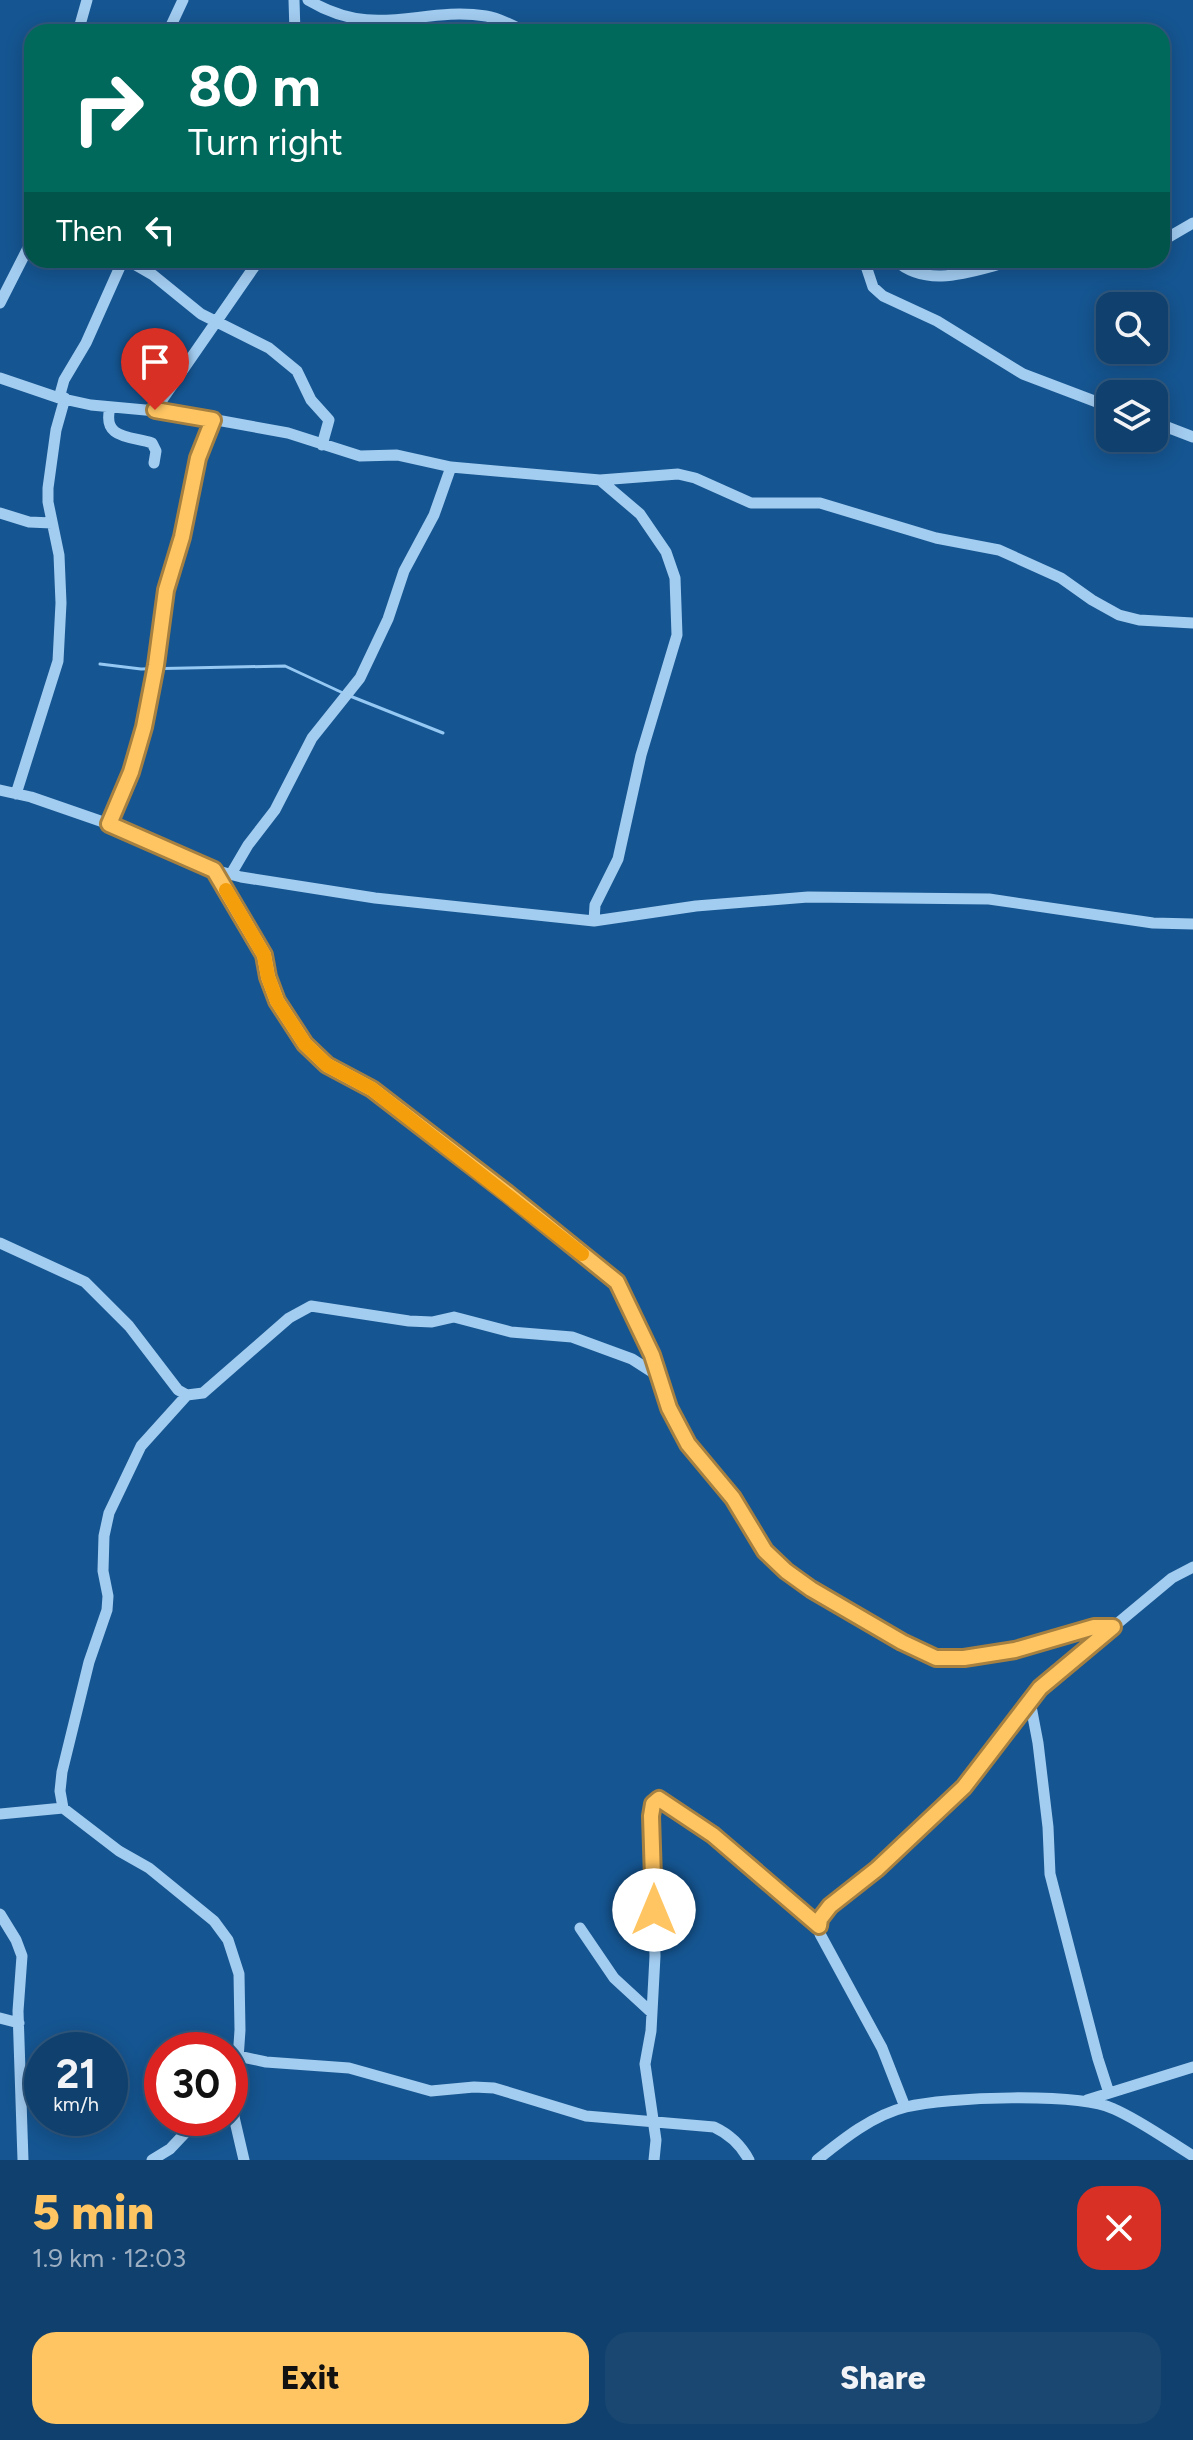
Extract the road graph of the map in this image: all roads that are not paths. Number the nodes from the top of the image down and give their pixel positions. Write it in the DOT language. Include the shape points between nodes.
graph roads {
  1 [pos="87,0"];
  2 [pos="183,0"];
  3 [pos="294,0"];
  4 [pos="308,0"];
  5 [pos="80,24"];
  6 [pos="172,24"];
  7 [pos="295,24"];
  8 [pos="506,24"];
  9 [pos="1193,223"];
  10 [pos="1170,236"];
  11 [pos="24,256"];
  12 [pos="121,268"];
  13 [pos="140,268"];
  14 [pos="253,268"];
  15 [pos="867,268"];
  16 [pos="905,268"];
  17 [pos="982,268"];
  18 [pos="0,303"];
  19 [pos="216,322"];
  20 [pos="0,378"];
  21 [pos="62,398"];
  22 [pos="1096,402"];
  23 [pos="110,408"];
  24 [pos="155,410"];
  25 [pos="213,420"];
  26 [pos="1168,427"];
  27 [pos="1193,437"];
  28 [pos="322,445"];
  29 [pos="154,463"];
  30 [pos="451,467"];
  31 [pos="600,480"];
  32 [pos="0,513"];
  33 [pos="52,523"];
  34 [pos="1193,623"];
  35 [pos="0,790"];
  36 [pos="16,794"];
  37 [pos="109,824"];
  38 [pos="214,870"];
  39 [pos="231,874"];
  40 [pos="594,921"];
  41 [pos="1193,924"];
  42 [pos="0,1243"];
  43 [pos="660,1377"];
  44 [pos="187,1395"];
  45 [pos="1193,1567"];
  46 [pos="1113,1627"];
  47 [pos="1030,1701"];
  48 [pos="63,1808"];
  49 [pos="0,1814"];
  50 [pos="0,1914"];
  51 [pos="819,1926"];
  52 [pos="580,1928"];
  53 [pos="652,2013"];
  54 [pos="0,2018"];
  55 [pos="19,2023"];
  56 [pos="240,2032"];
  57 [pos="248,2058"];
  58 [pos="1193,2067"];
  59 [pos="1109,2093"];
  60 [pos="1086,2100"];
  61 [pos="905,2107"];
  62 [pos="653,2123"];
  63 [pos="182,2136"];
  64 [pos="238,2136"];
  65 [pos="1193,2156"];
  66 [pos="23,2160"];
  67 [pos="152,2160"];
  68 [pos="244,2160"];
  69 [pos="654,2160"];
  70 [pos="749,2160"];
  71 [pos="817,2160"];
  1 -- 5 [label="street"];
  2 -- 6 [label="street"];
  3 -- 7 [label="street"];
  4 -- 8 [label="street" via="365,21 448,15 485,16"];
  9 -- 10 [label="street"];
  11 -- 18 [label="street"];
  12 -- 21 [label="street" via="64,380"];
  13 -- 19 [label="street"];
  14 -- 19 [label="street"];
  15 -- 22 [label="street" via="873,287 883,296 937,321 1023,374"];
  16 -- 17 [label="street" via="929,277"];
  19 -- 24 [label="street"];
  19 -- 28 [label="street" via="269,348 297,371 308,396 330,422"];
  20 -- 21 [label="street"];
  21 -- 23 [label="street"];
  21 -- 33 [label="street" via="51,459"];
  23 -- 24 [label="street"];
  23 -- 29 [label="street" via="109,427 152,443"];
  24 -- 25 [label="street"];
  25 -- 28 [label="street" via="288,433"];
  25 -- 37 [label="street" via="198,458 166,590 153,683 131,772"];
  26 -- 27 [label="street"];
  28 -- 30 [label="street" via="348,454 397,455"];
  30 -- 31 [label="street"];
  30 -- 39 [label="street" via="360,678 312,738 275,810"];
  31 -- 34 [label="street" via="678,474 751,503 831,505 927,536 999,550 1061,578 1119,615"];
  31 -- 40 [label="street" via="640,514 666,552 675,578 677,635 641,755 618,859 595,905"];
  32 -- 33 [label="street"];
  33 -- 36 [label="street" via="61,603 58,661"];
  35 -- 36 [label="street"];
  36 -- 37 [label="street"];
  37 -- 38 [label="street"];
  38 -- 39 [label="street"];
  38 -- 43 [label="street" via="264,955 277,1001 305,1044 327,1065 372,1089 617,1282"];
  39 -- 40 [label="street" via="375,898"];
  40 -- 41 [label="street" via="743,902 851,896 989,899"];
  42 -- 44 [label="street" via="85,1282"];
  43 -- 44 [label="street" via="632,1359 572,1337 511,1332 454,1317 409,1321 311,1306 289,1318 203,1393"];
  43 -- 46 [label="street" via="688,1444 733,1498 765,1551 811,1589 902,1642 950,1659"];
  44 -- 48 [label="street" via="141,1446 109,1513 103,1559 107,1610 66,1757"];
  45 -- 46 [label="street"];
  46 -- 47 [label="street"];
  47 -- 51 [label="street" via="964,1787 830,1906"];
  47 -- 59 [label="street" via="1050,1874"];
  48 -- 49 [label="street"];
  48 -- 56 [label="street" via="214,1921 228,1940 239,1974"];
  50 -- 55 [label="street" via="22,1956"];
  51 -- 53 [label="street" via="713,1835 655,1801"];
  51 -- 61 [label="street" via="882,2048"];
  52 -- 53 [label="street" via="614,1978"];
  53 -- 62 [label="street" via="645,2064"];
  54 -- 55 [label="street"];
  55 -- 66 [label="street"];
  57 -- 62 [label="street" via="349,2068 431,2091 494,2088 586,2116"];
  58 -- 59 [label="street"];
  59 -- 60 [label="street"];
  60 -- 61 [label="street" via="1030,2098"];
  60 -- 65 [label="street" via="1112,2108"];
  61 -- 71 [label="street" via="875,2119"];
  62 -- 69 [label="street"];
  62 -- 70 [label="street" via="714,2127 727,2133"];
  63 -- 67 [label="street"];
  64 -- 68 [label="street"];
}
